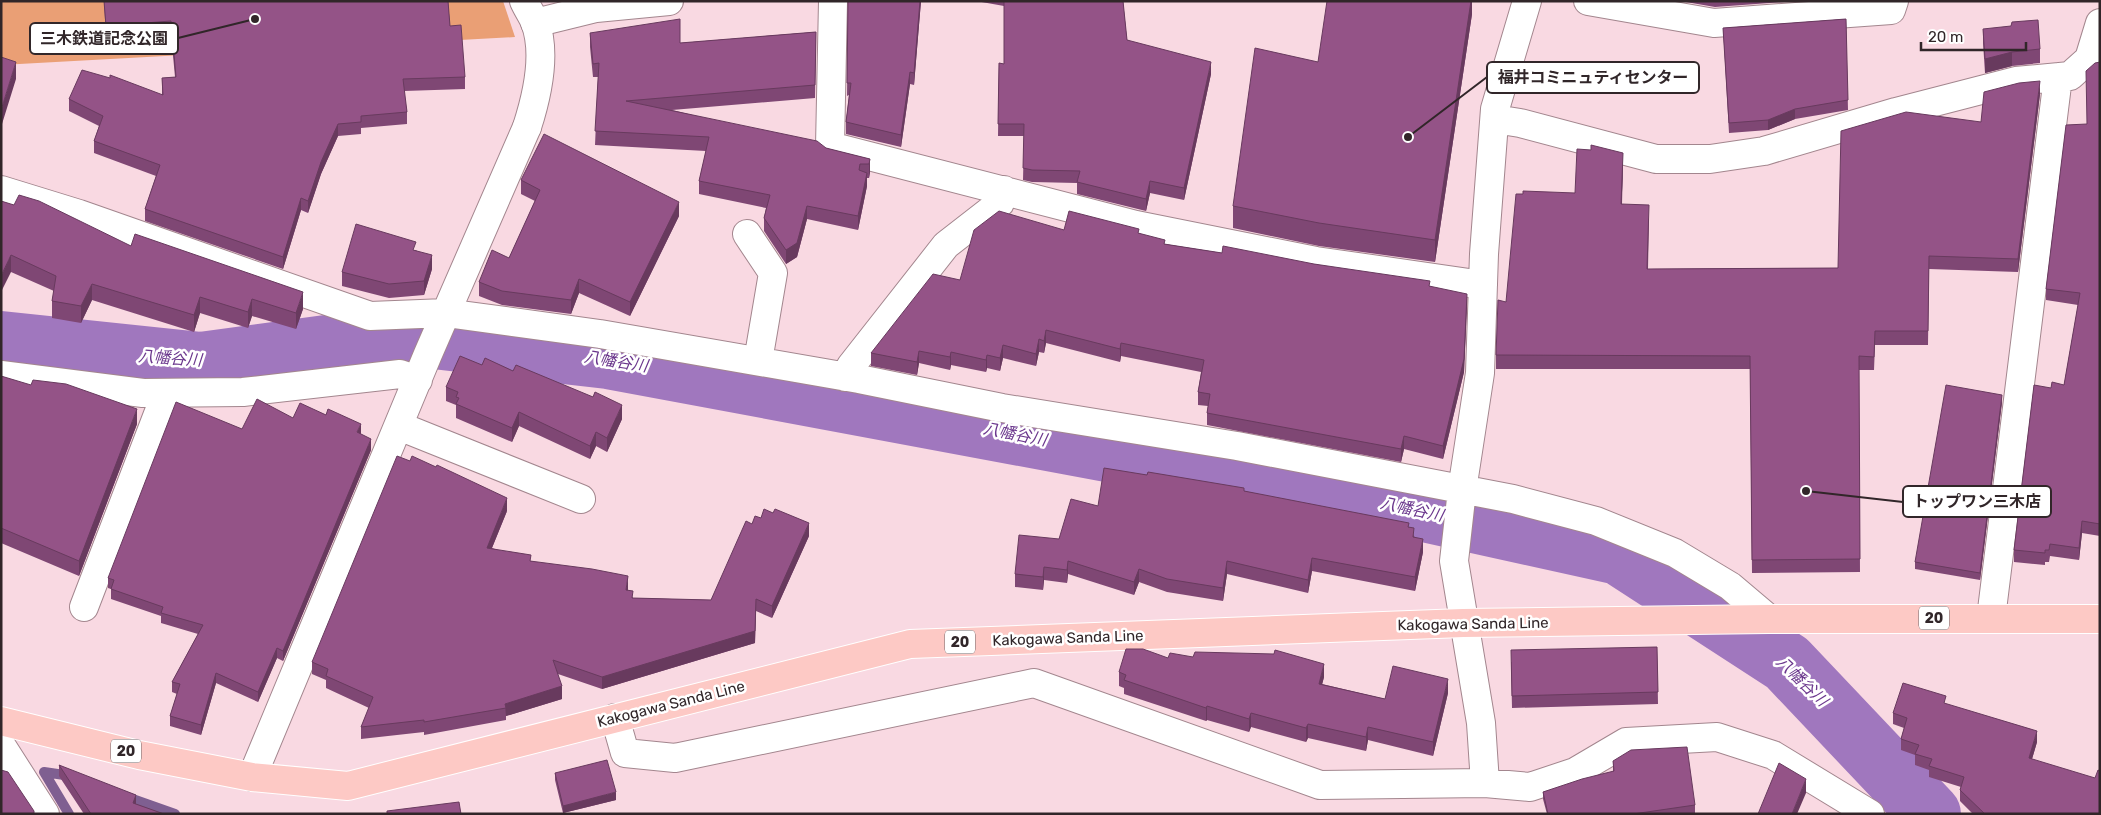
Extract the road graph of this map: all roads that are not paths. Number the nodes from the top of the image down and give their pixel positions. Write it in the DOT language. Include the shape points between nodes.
graph roads {
  1 [pos="669,1"];
  2 [pos="833,1"];
  3 [pos="1527,1"];
  4 [pos="1894,1"];
  5 [pos="1604,3"];
  6 [pos="529,12"];
  7 [pos="2100,23"];
  8 [pos="2095,59"];
  9 [pos="2058,77"];
  10 [pos="1495,119"];
  11 [pos="1,190"];
  12 [pos="1004,190"];
  13 [pos="747,234"];
  14 [pos="1483,285"];
  15 [pos="446,313"];
  16 [pos="758,361"];
  17 [pos="1,375"];
  18 [pos="845,376"];
  19 [pos="418,380"];
  20 [pos="162,393"];
  21 [pos="399,426"];
  22 [pos="1462,490"];
  23 [pos="581,499"];
  24 [pos="84,607"];
  25 [pos="1991,618"];
  26 [pos="1769,619"];
  27 [pos="2100,619"];
  28 [pos="1464,624"];
  29 [pos="615,718"];
  30 [pos="1,721"];
  31 [pos="1,745"];
  32 [pos="252,777"];
  33 [pos="1485,783"];
  34 [pos="45,814"];
  35 [pos="1870,814"];
  1 -- 6 [label="street"];
  2 -- 12 [label="street" via="830,146"];
  3 -- 10 [label="street"];
  4 -- 5 [label="street" via="1891,10 1714,23"];
  6 -- 15 [label="street" via="540,68 537,96 527,127"];
  7 -- 8 [label="street"];
  8 -- 9 [label="street" via="2070,76"];
  9 -- 10 [label="street" via="2016,81 1764,151 1710,159 1656,158"];
  9 -- 25 [label="street"];
  10 -- 14 [label="street"];
  11 -- 15 [label="street" via="370,316"];
  12 -- 14 [label="street" via="1136,225 1316,262"];
  12 -- 18 [label="street" via="1000,203 946,245"];
  13 -- 16 [label="street" via="773,273"];
  14 -- 22 [label="street" via="1480,373"];
  15 -- 16 [label="street" via="600,334"];
  15 -- 19 [label="street"];
  16 -- 18 [label="street"];
  17 -- 20 [label="street"];
  18 -- 22 [label="street" via="1002,408 1237,446"];
  19 -- 20 [label="street" via="400,374 244,392"];
  19 -- 21 [label="street"];
  20 -- 24 [label="street" via="160,409"];
  21 -- 23 [label="street"];
  21 -- 32 [label="street"];
  22 -- 26 [label="street" via="1514,499 1596,521 1675,553 1730,586"];
  22 -- 28 [label="street" via="1454,561"];
  25 -- 26 [label="main road, Kakogawa Sanda Line / 20"];
  25 -- 27 [label="main road, Kakogawa Sanda Line / 20"];
  26 -- 28 [label="main road, Kakogawa Sanda Line / 20"];
  28 -- 29 [label="main road, Kakogawa Sanda Line / 20" via="910,644"];
  28 -- 33 [label="street" via="1481,723"];
  29 -- 32 [label="main road, Kakogawa Sanda Line / 20" via="348,786"];
  29 -- 33 [label="street" via="625,753 675,758 1034,682 1320,784"];
  30 -- 32 [label="main road, Kakogawa Sanda Line / 20"];
  31 -- 34 [label="street"];
  33 -- 35 [label="street" via="1530,787 1575,772 1626,742 1717,737 1773,755"];
}
